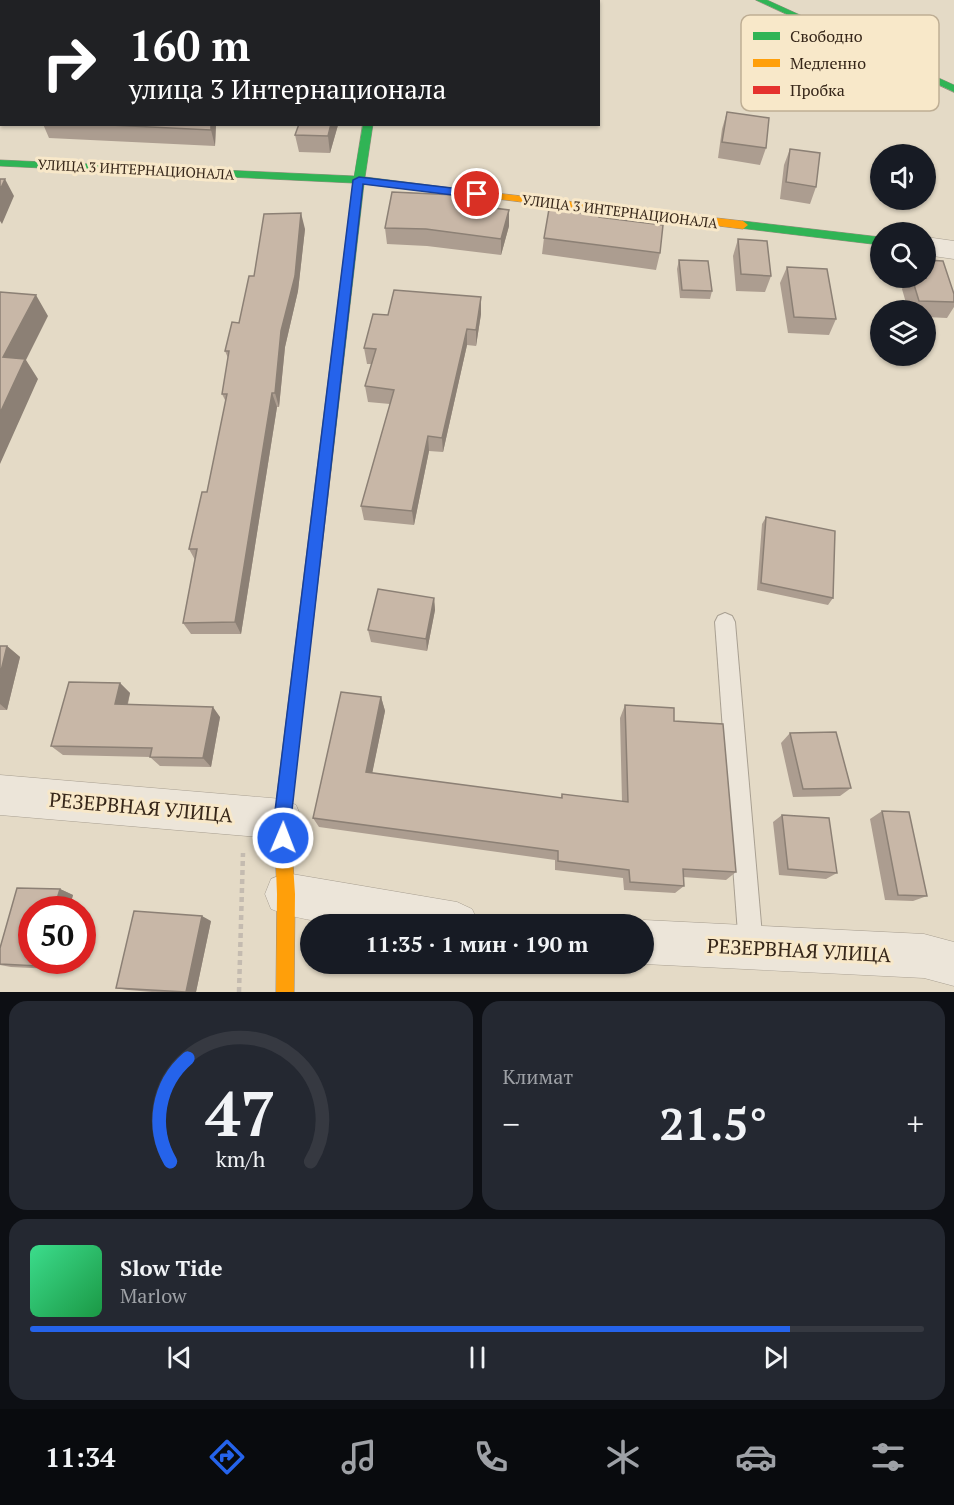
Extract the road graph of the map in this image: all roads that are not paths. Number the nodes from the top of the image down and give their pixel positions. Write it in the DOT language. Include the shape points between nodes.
graph roads {
  1 [pos="760,0"];
  2 [pos="793,15"];
  3 [pos="939,82"];
  4 [pos="954,89"];
  5 [pos="368,126"];
  6 [pos="0,163"];
  7 [pos="359,180"];
  8 [pos="870,240"];
  9 [pos="936,247"];
  10 [pos="954,250"];
  11 [pos="725,622"];
  12 [pos="0,795"];
  13 [pos="282,819"];
  14 [pos="286,894"];
  15 [pos="400,914"];
  16 [pos="654,942"];
  17 [pos="751,947"];
  18 [pos="954,964"];
  19 [pos="285,992"];
  1 -- 2 [label="main road"];
  3 -- 4 [label="main road"];
  5 -- 7 [label="main road"];
  6 -- 7 [label="main road, УЛИЦА 3 ИНТЕРНАЦИОНАЛА"];
  7 -- 8 [label="main road, УЛИЦА 3 ИНТЕРНАЦИОНАЛА"];
  7 -- 13 [label="main road"];
  9 -- 10 [label="street"];
  11 -- 17 [label="lane"];
  12 -- 13 [label="street, РЕЗЕРВНАЯ УЛИЦА"];
  13 -- 14 [label="main road"];
  14 -- 15 [label="street"];
  14 -- 19 [label="main road"];
  16 -- 17 [label="street, РЕЗЕРВНАЯ УЛИЦА"];
  17 -- 18 [label="street, РЕЗЕРВНАЯ УЛИЦА" via="924,956"];
}
